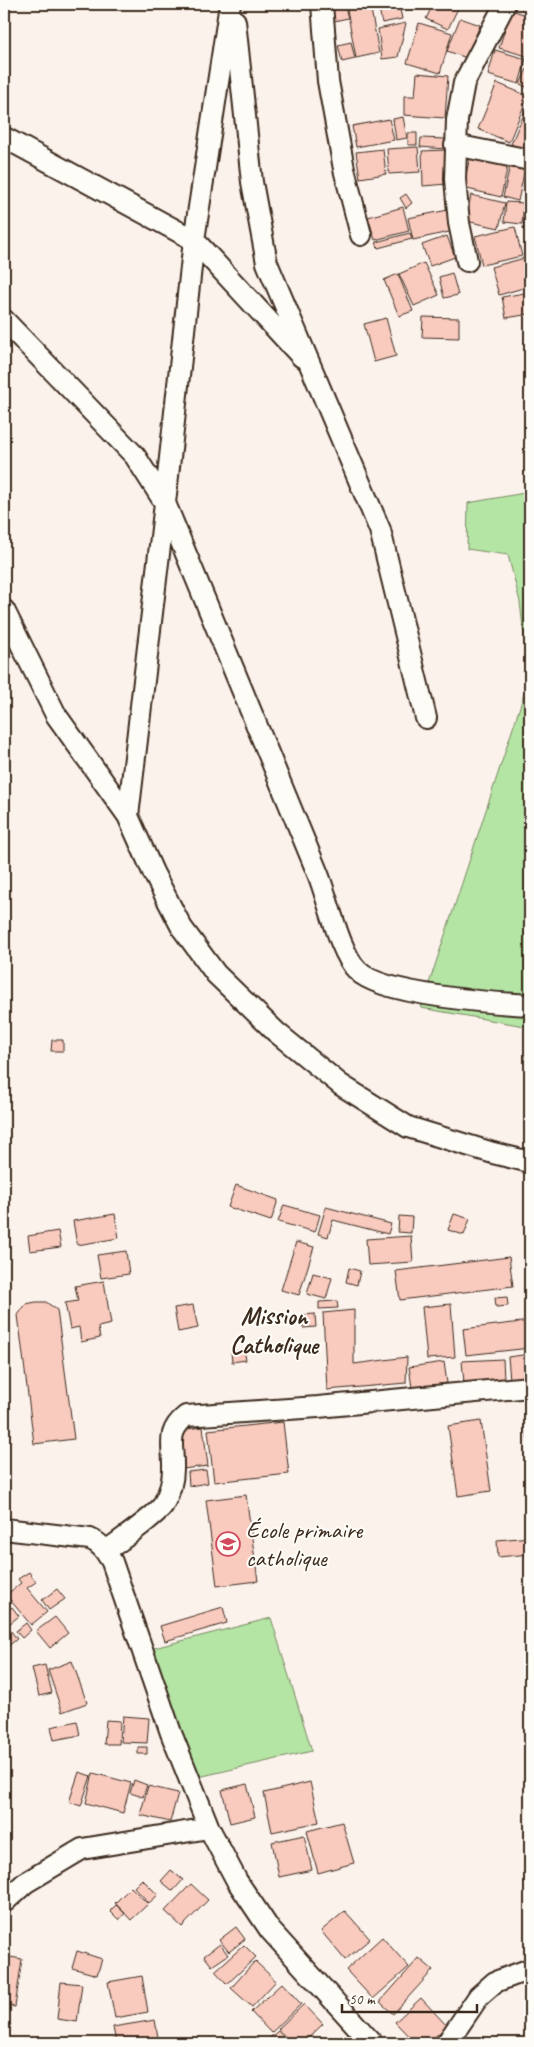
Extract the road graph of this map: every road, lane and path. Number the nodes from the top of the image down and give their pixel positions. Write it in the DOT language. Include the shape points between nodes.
graph roads {
  1 [pos="232,4"];
  2 [pos="322,4"];
  3 [pos="505,4"];
  4 [pos="4,144"];
  5 [pos="455,145"];
  6 [pos="530,160"];
  7 [pos="361,235"];
  8 [pos="194,240"];
  9 [pos="467,261"];
  10 [pos="4,320"];
  11 [pos="314,370"];
  12 [pos="165,503"];
  13 [pos="4,610"];
  14 [pos="426,718"];
  15 [pos="128,816"];
  16 [pos="530,1004"];
  17 [pos="530,1162"];
  18 [pos="530,1387"];
  19 [pos="4,1529"];
  20 [pos="106,1551"];
  21 [pos="210,1828"];
  22 [pos="4,1902"];
  23 [pos="530,1968"];
  24 [pos="372,2043"];
  25 [pos="447,2043"];
  1 -- 8 [label="street"];
  1 -- 11 [label="street" via="252,182 267,263"];
  2 -- 7 [label="street" via="328,81 344,169"];
  3 -- 5 [label="street" via="464,83"];
  4 -- 8 [label="street" via="7,139"];
  5 -- 6 [label="street"];
  5 -- 9 [label="street" via="455,179"];
  8 -- 11 [label="street"];
  8 -- 12 [label="street"];
  10 -- 12 [label="street" via="135,456"];
  11 -- 14 [label="street" via="380,530"];
  12 -- 15 [label="street"];
  12 -- 16 [label="street" via="319,877 348,960 367,977 406,990 489,1003"];
  13 -- 15 [label="street" via="56,715"];
  15 -- 17 [label="street" via="182,928 216,974 276,1032 341,1085 408,1127"];
  18 -- 20 [label="street" via="186,1416 175,1425 171,1439 171,1488 162,1507"];
  19 -- 20 [label="street" via="90,1539"];
  20 -- 21 [label="street" via="171,1733"];
  21 -- 22 [label="street" via="82,1849 25,1883"];
  21 -- 24 [label="street" via="237,1881 270,1930"];
  23 -- 25 [label="street" via="495,1982 479,1996"];
}
